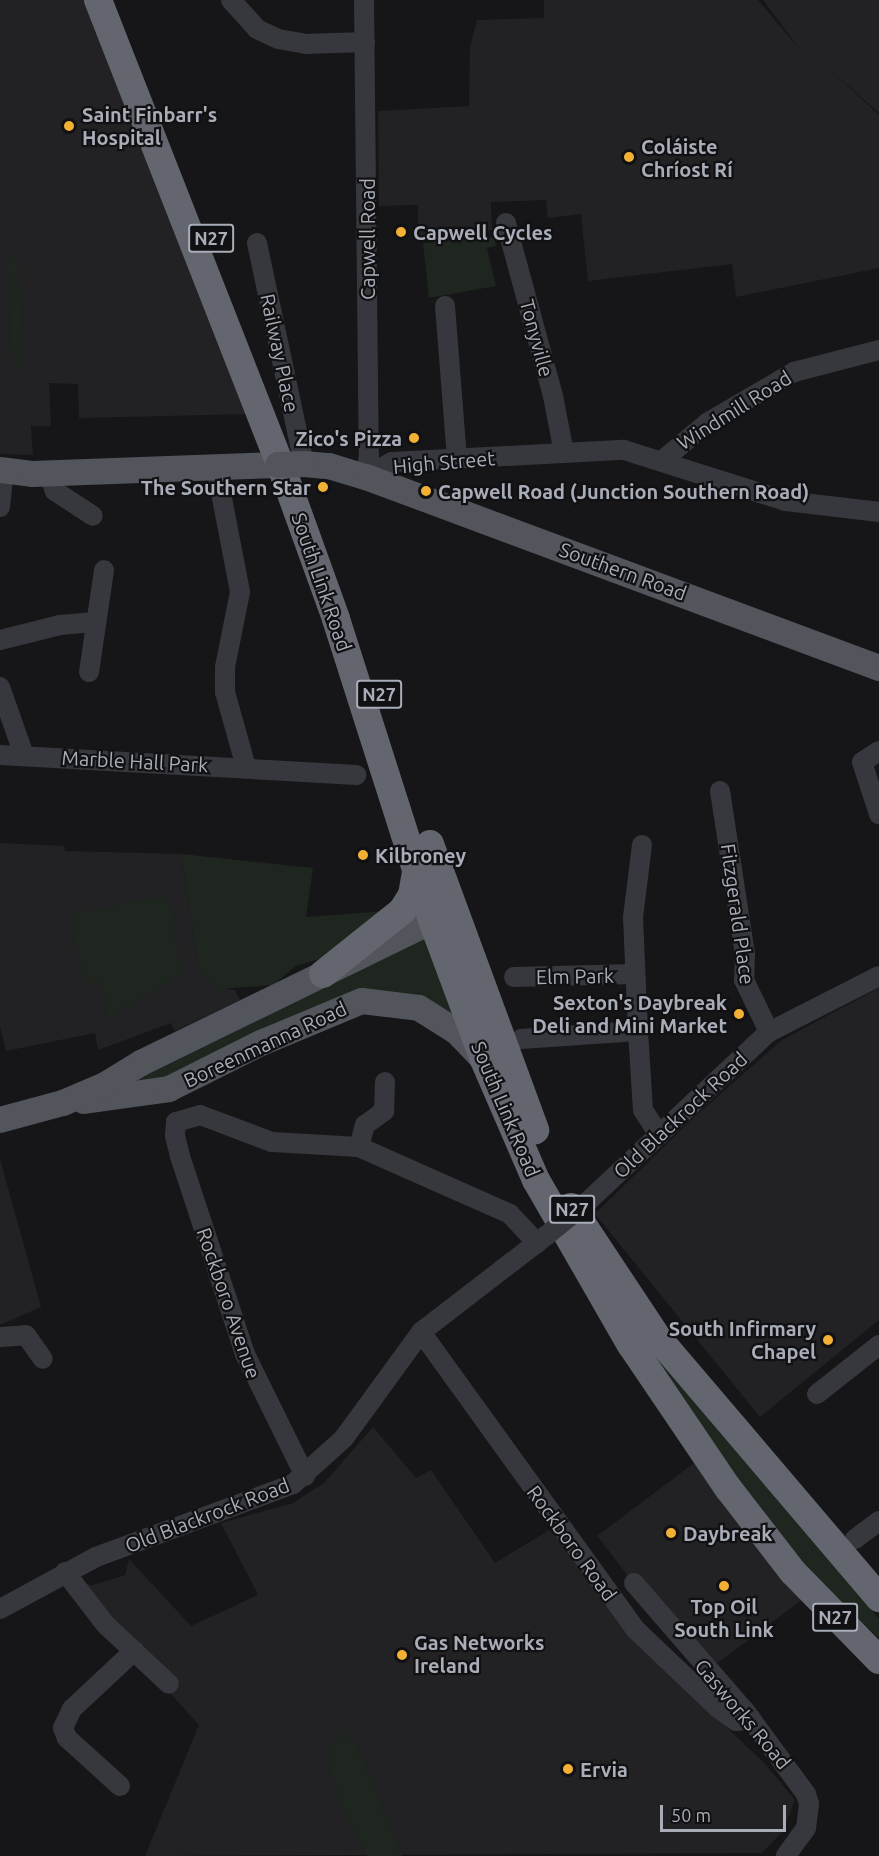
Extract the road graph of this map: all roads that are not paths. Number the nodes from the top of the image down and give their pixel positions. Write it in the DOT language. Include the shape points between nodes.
graph roads {
  1 [pos="98,0"];
  2 [pos="116,0"];
  3 [pos="231,0"];
  4 [pos="364,0"];
  5 [pos="365,42"];
  6 [pos="506,223"];
  7 [pos="257,243"];
  8 [pos="445,306"];
  9 [pos="879,350"];
  10 [pos="564,453"];
  11 [pos="457,459"];
  12 [pos="663,459"];
  13 [pos="216,467"];
  14 [pos="281,467"];
  15 [pos="2,470"];
  16 [pos="49,474"];
  17 [pos="366,477"];
  18 [pos="0,507"];
  19 [pos="879,512"];
  20 [pos="93,516"];
  21 [pos="104,570"];
  22 [pos="96,622"];
  23 [pos="0,639"];
  24 [pos="879,668"];
  25 [pos="89,672"];
  26 [pos="0,687"];
  27 [pos="879,751"];
  28 [pos="24,754"];
  29 [pos="0,755"];
  30 [pos="246,766"];
  31 [pos="356,775"];
  32 [pos="720,791"];
  33 [pos="879,814"];
  34 [pos="642,845"];
  35 [pos="417,867"];
  36 [pos="442,916"];
  37 [pos="323,974"];
  38 [pos="635,974"];
  39 [pos="879,976"];
  40 [pos="514,977"];
  41 [pos="638,1031"];
  42 [pos="769,1032"];
  43 [pos="521,1039"];
  44 [pos="484,1060"];
  45 [pos="385,1082"];
  46 [pos="63,1103"];
  47 [pos="0,1120"];
  48 [pos="177,1122"];
  49 [pos="658,1135"];
  50 [pos="359,1147"];
  51 [pos="542,1239"];
  52 [pos="421,1332"];
  53 [pos="0,1337"];
  54 [pos="879,1345"];
  55 [pos="43,1359"];
  56 [pos="817,1394"];
  57 [pos="304,1476"];
  58 [pos="879,1521"];
  59 [pos="855,1539"];
  60 [pos="65,1572"];
  61 [pos="634,1582"];
  62 [pos="879,1598"];
  63 [pos="0,1609"];
  64 [pos="134,1652"];
  65 [pos="879,1660"];
  66 [pos="170,1684"];
  67 [pos="752,1720"];
  68 [pos="120,1786"];
  69 [pos="786,1856"];
  1 -- 14 [label="highway, South Link Road / N27"];
  2 -- 36 [label="highway, N27" via="248,329 357,629"];
  3 -- 5 [label="street" via="257,29 278,39 305,44"];
  4 -- 5 [label="street, Capwell Road"];
  5 -- 17 [label="street, Capwell Road" via="369,455"];
  6 -- 10 [label="street, Tonyville" via="553,396"];
  7 -- 14 [label="street, Railway Place"];
  8 -- 11 [label="street"];
  9 -- 12 [label="street, Windmill Road" via="794,372 707,423"];
  10 -- 11 [label="street, High Street"];
  10 -- 12 [label="street, High Street" via="624,450"];
  11 -- 17 [label="street, High Street" via="392,462"];
  12 -- 19 [label="street, High Street" via="786,501"];
  13 -- 14 [label="main road, High Street"];
  13 -- 16 [label="main road, High Street"];
  13 -- 30 [label="street" via="240,592 225,667 225,692"];
  14 -- 17 [label="main road, High Street" via="329,466"];
  14 -- 35 [label="highway, South Link Road / N27"];
  15 -- 16 [label="main road, High Street"];
  15 -- 18 [label="street"];
  16 -- 20 [label="street" via="55,491"];
  17 -- 24 [label="main road, Southern Road"];
  21 -- 22 [label="street"];
  22 -- 23 [label="street" via="60,625"];
  22 -- 25 [label="street"];
  26 -- 28 [label="street"];
  27 -- 33 [label="street" via="862,762"];
  28 -- 29 [label="street, Marble Hall Park"];
  28 -- 30 [label="street, Marble Hall Park"];
  30 -- 31 [label="street, Marble Hall Park"];
  32 -- 42 [label="street, Fitzgerald Place" via="745,954 744,980"];
  34 -- 38 [label="street" via="643,903"];
  35 -- 36 [label="highway, South Link Road / N27"];
  35 -- 37 [label="highway, N27" via="412,895 402,911"];
  36 -- 37 [label="main road, Boreenmanna Road"];
  36 -- 44 [label="highway, South Link Road / N27"];
  36 -- 62 [label="highway, N27" via="564,1198 657,1337"];
  37 -- 46 [label="main road, Boreenmanna Road"];
  38 -- 40 [label="street, Elm Park"];
  38 -- 41 [label="street"];
  39 -- 42 [label="street, Old Blackrock Road"];
  41 -- 43 [label="street"];
  41 -- 49 [label="street" via="644,1110"];
  42 -- 49 [label="street, Old Blackrock Road"];
  44 -- 46 [label="main road, Boreenmanna Road" via="458,1032 419,1008 362,1001 261,1043 169,1089"];
  44 -- 65 [label="highway, South Link Road / N27" via="536,1180 631,1345 728,1488 793,1572"];
  45 -- 50 [label="street" via="384,1111 365,1125"];
  46 -- 47 [label="main road, Boreenmanna Road"];
  48 -- 50 [label="street, Boreenmanna Road" via="200,1115 272,1142"];
  48 -- 57 [label="street, Rockboro Avenue" via="175,1136 180,1156 245,1354"];
  49 -- 51 [label="street, Old Blackrock Road, bridge"];
  50 -- 51 [label="street, Boreenmanna Road" via="510,1214"];
  51 -- 52 [label="street, Old Blackrock Road"];
  52 -- 57 [label="street, Old Blackrock Road" via="359,1421"];
  52 -- 67 [label="street, Rockboro Road" via="635,1629 718,1708 736,1721"];
  53 -- 55 [label="street" via="26,1335"];
  54 -- 56 [label="street"];
  57 -- 60 [label="street, Old Blackrock Road" via="280,1491 210,1513"];
  58 -- 59 [label="street"];
  60 -- 63 [label="street, Old Blackrock Road"];
  60 -- 64 [label="street" via="82,1598"];
  61 -- 67 [label="street, Gasworks Road"];
  64 -- 66 [label="street"];
  64 -- 68 [label="street" via="72,1709 63,1728 67,1738"];
  67 -- 69 [label="street, Gasworks Road" via="795,1777 809,1804 806,1828"];
}
